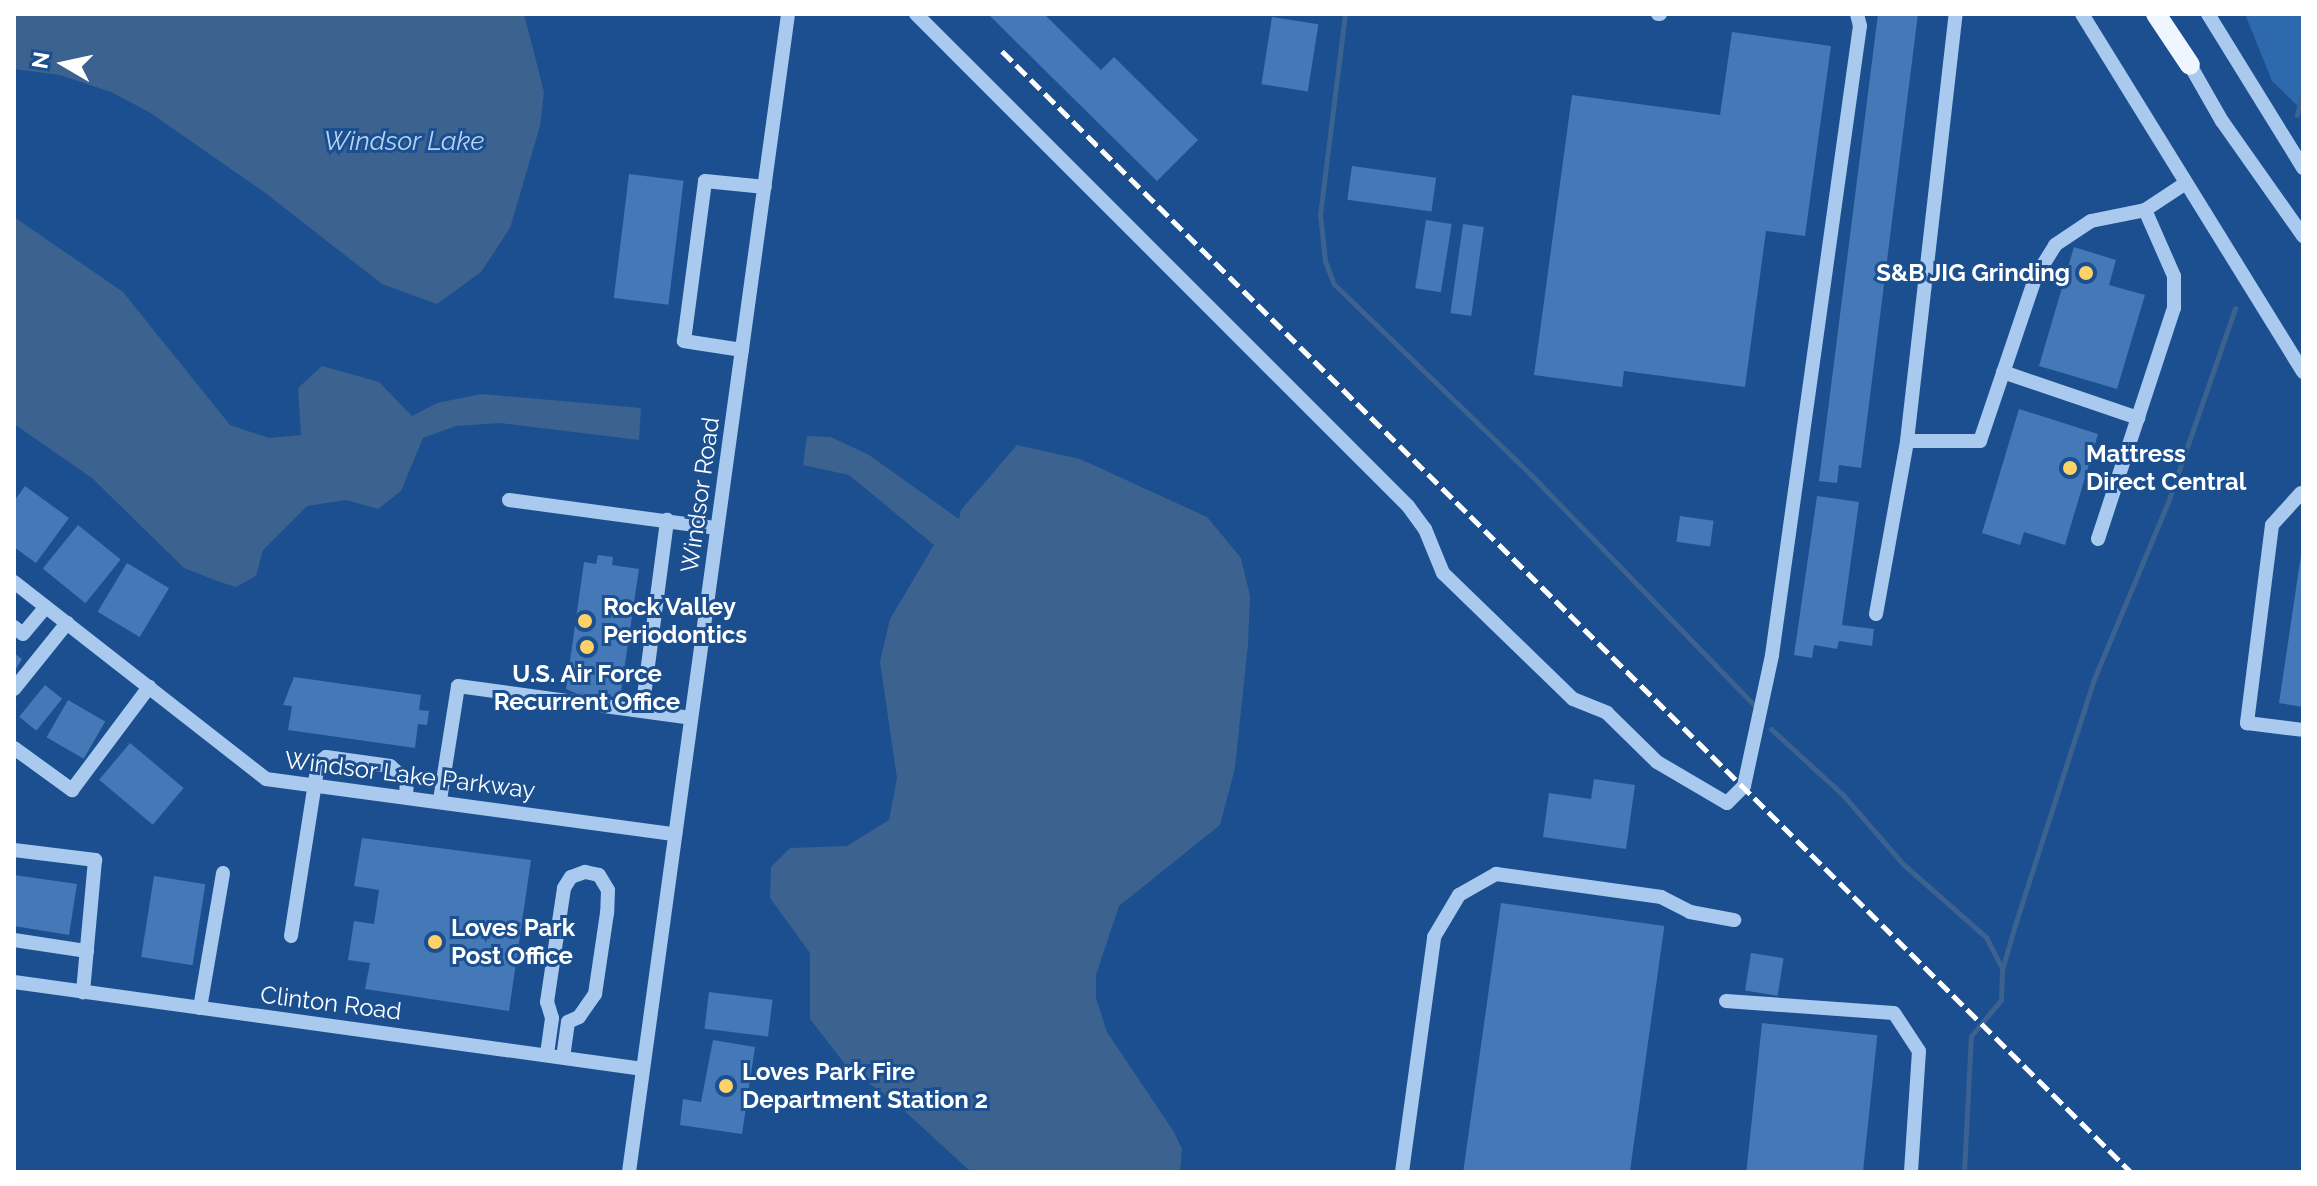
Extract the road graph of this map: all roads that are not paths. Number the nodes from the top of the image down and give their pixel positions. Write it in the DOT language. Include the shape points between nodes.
graph roads {
  1 [pos="788,14"];
  2 [pos="916,14"];
  3 [pos="1857,14"];
  4 [pos="1956,14"];
  5 [pos="2082,14"];
  6 [pos="2156,14"];
  7 [pos="2165,14"];
  8 [pos="2208,14"];
  9 [pos="2190,65"];
  10 [pos="2303,168"];
  11 [pos="2186,183"];
  12 [pos="765,187"];
  13 [pos="2145,210"];
  14 [pos="2303,236"];
  15 [pos="742,350"];
  16 [pos="2003,372"];
  17 [pos="2303,372"];
  18 [pos="2138,418"];
  19 [pos="1907,441"];
  20 [pos="2301,493"];
  21 [pos="509,500"];
  22 [pos="667,520"];
  23 [pos="717,528"];
  24 [pos="2098,539"];
  25 [pos="14,582"];
  26 [pos="46,607"];
  27 [pos="1876,614"];
  28 [pos="67,623"];
  29 [pos="14,627"];
  30 [pos="149,687"];
  31 [pos="14,689"];
  32 [pos="642,711"];
  33 [pos="691,718"];
  34 [pos="2303,730"];
  35 [pos="14,748"];
  36 [pos="314,784"];
  37 [pos="406,796"];
  38 [pos="440,800"];
  39 [pos="675,834"];
  40 [pos="14,850"];
  41 [pos="223,873"];
  42 [pos="1734,920"];
  43 [pos="291,936"];
  44 [pos="14,940"];
  45 [pos="87,951"];
  46 [pos="14,982"];
  47 [pos="83,992"];
  48 [pos="1726,1001"];
  49 [pos="200,1008"];
  50 [pos="547,1054"];
  51 [pos="563,1056"];
  52 [pos="643,1069"];
  53 [pos="629,1172"];
  54 [pos="1402,1172"];
  55 [pos="1911,1172"];
  1 -- 12 [label="street, Windsor Road"];
  2 -- 3 [label="street" via="1408,506 1454,583 1573,699 1607,713 1657,762 1727,803 1744,786 1772,655 1860,26"];
  4 -- 19 [label="street"];
  5 -- 11 [label="street"];
  6 -- 9 [label="main road"];
  7 -- 9 [label="street"];
  8 -- 10 [label="street"];
  9 -- 14 [label="street"];
  11 -- 13 [label="street"];
  11 -- 17 [label="street"];
  12 -- 15 [label="street, Windsor Road"];
  12 -- 15 [label="street" via="705,181 684,341"];
  13 -- 16 [label="street" via="2091,221 2055,245 2036,276"];
  13 -- 18 [label="street" via="2176,291"];
  15 -- 23 [label="street, Windsor Road"];
  16 -- 18 [label="street"];
  16 -- 19 [label="street" via="1980,441"];
  18 -- 24 [label="street"];
  19 -- 27 [label="street"];
  20 -- 34 [label="street" via="2272,525 2247,723"];
  21 -- 22 [label="street"];
  22 -- 23 [label="street"];
  22 -- 32 [label="street"];
  23 -- 33 [label="street, Windsor Road"];
  25 -- 26 [label="street, Windsor Lake Parkway"];
  26 -- 28 [label="street, Windsor Lake Parkway"];
  26 -- 29 [label="street" via="23,634"];
  28 -- 30 [label="street, Windsor Lake Parkway"];
  28 -- 31 [label="street"];
  30 -- 35 [label="street" via="72,790"];
  30 -- 36 [label="street, Windsor Lake Parkway" via="266,779"];
  32 -- 33 [label="street"];
  32 -- 38 [label="street" via="458,686"];
  33 -- 39 [label="street, Windsor Road"];
  36 -- 37 [label="street, Windsor Lake Parkway"];
  36 -- 37 [label="street" via="318,763 326,757 400,771 407,781"];
  36 -- 43 [label="street"];
  37 -- 38 [label="street, Windsor Lake Parkway"];
  38 -- 39 [label="street, Windsor Lake Parkway"];
  39 -- 52 [label="street, Windsor Road"];
  40 -- 45 [label="street" via="95,860"];
  41 -- 49 [label="street"];
  42 -- 54 [label="street" via="1690,912 1661,897 1496,874 1459,895 1434,937"];
  44 -- 45 [label="street"];
  45 -- 47 [label="street"];
  46 -- 47 [label="street, Clinton Road"];
  47 -- 49 [label="street, Clinton Road"];
  48 -- 55 [label="street" via="1894,1013 1919,1051"];
  49 -- 50 [label="street, Clinton Road"];
  50 -- 51 [label="street, Clinton Road"];
  50 -- 51 [label="street" via="552,1018 547,1002 564,888 571,877 585,872 599,875 608,890 607,913 595,994 588,1008 568,1022"];
  51 -- 52 [label="street, Clinton Road"];
  52 -- 53 [label="street, Windsor Road"];
}
